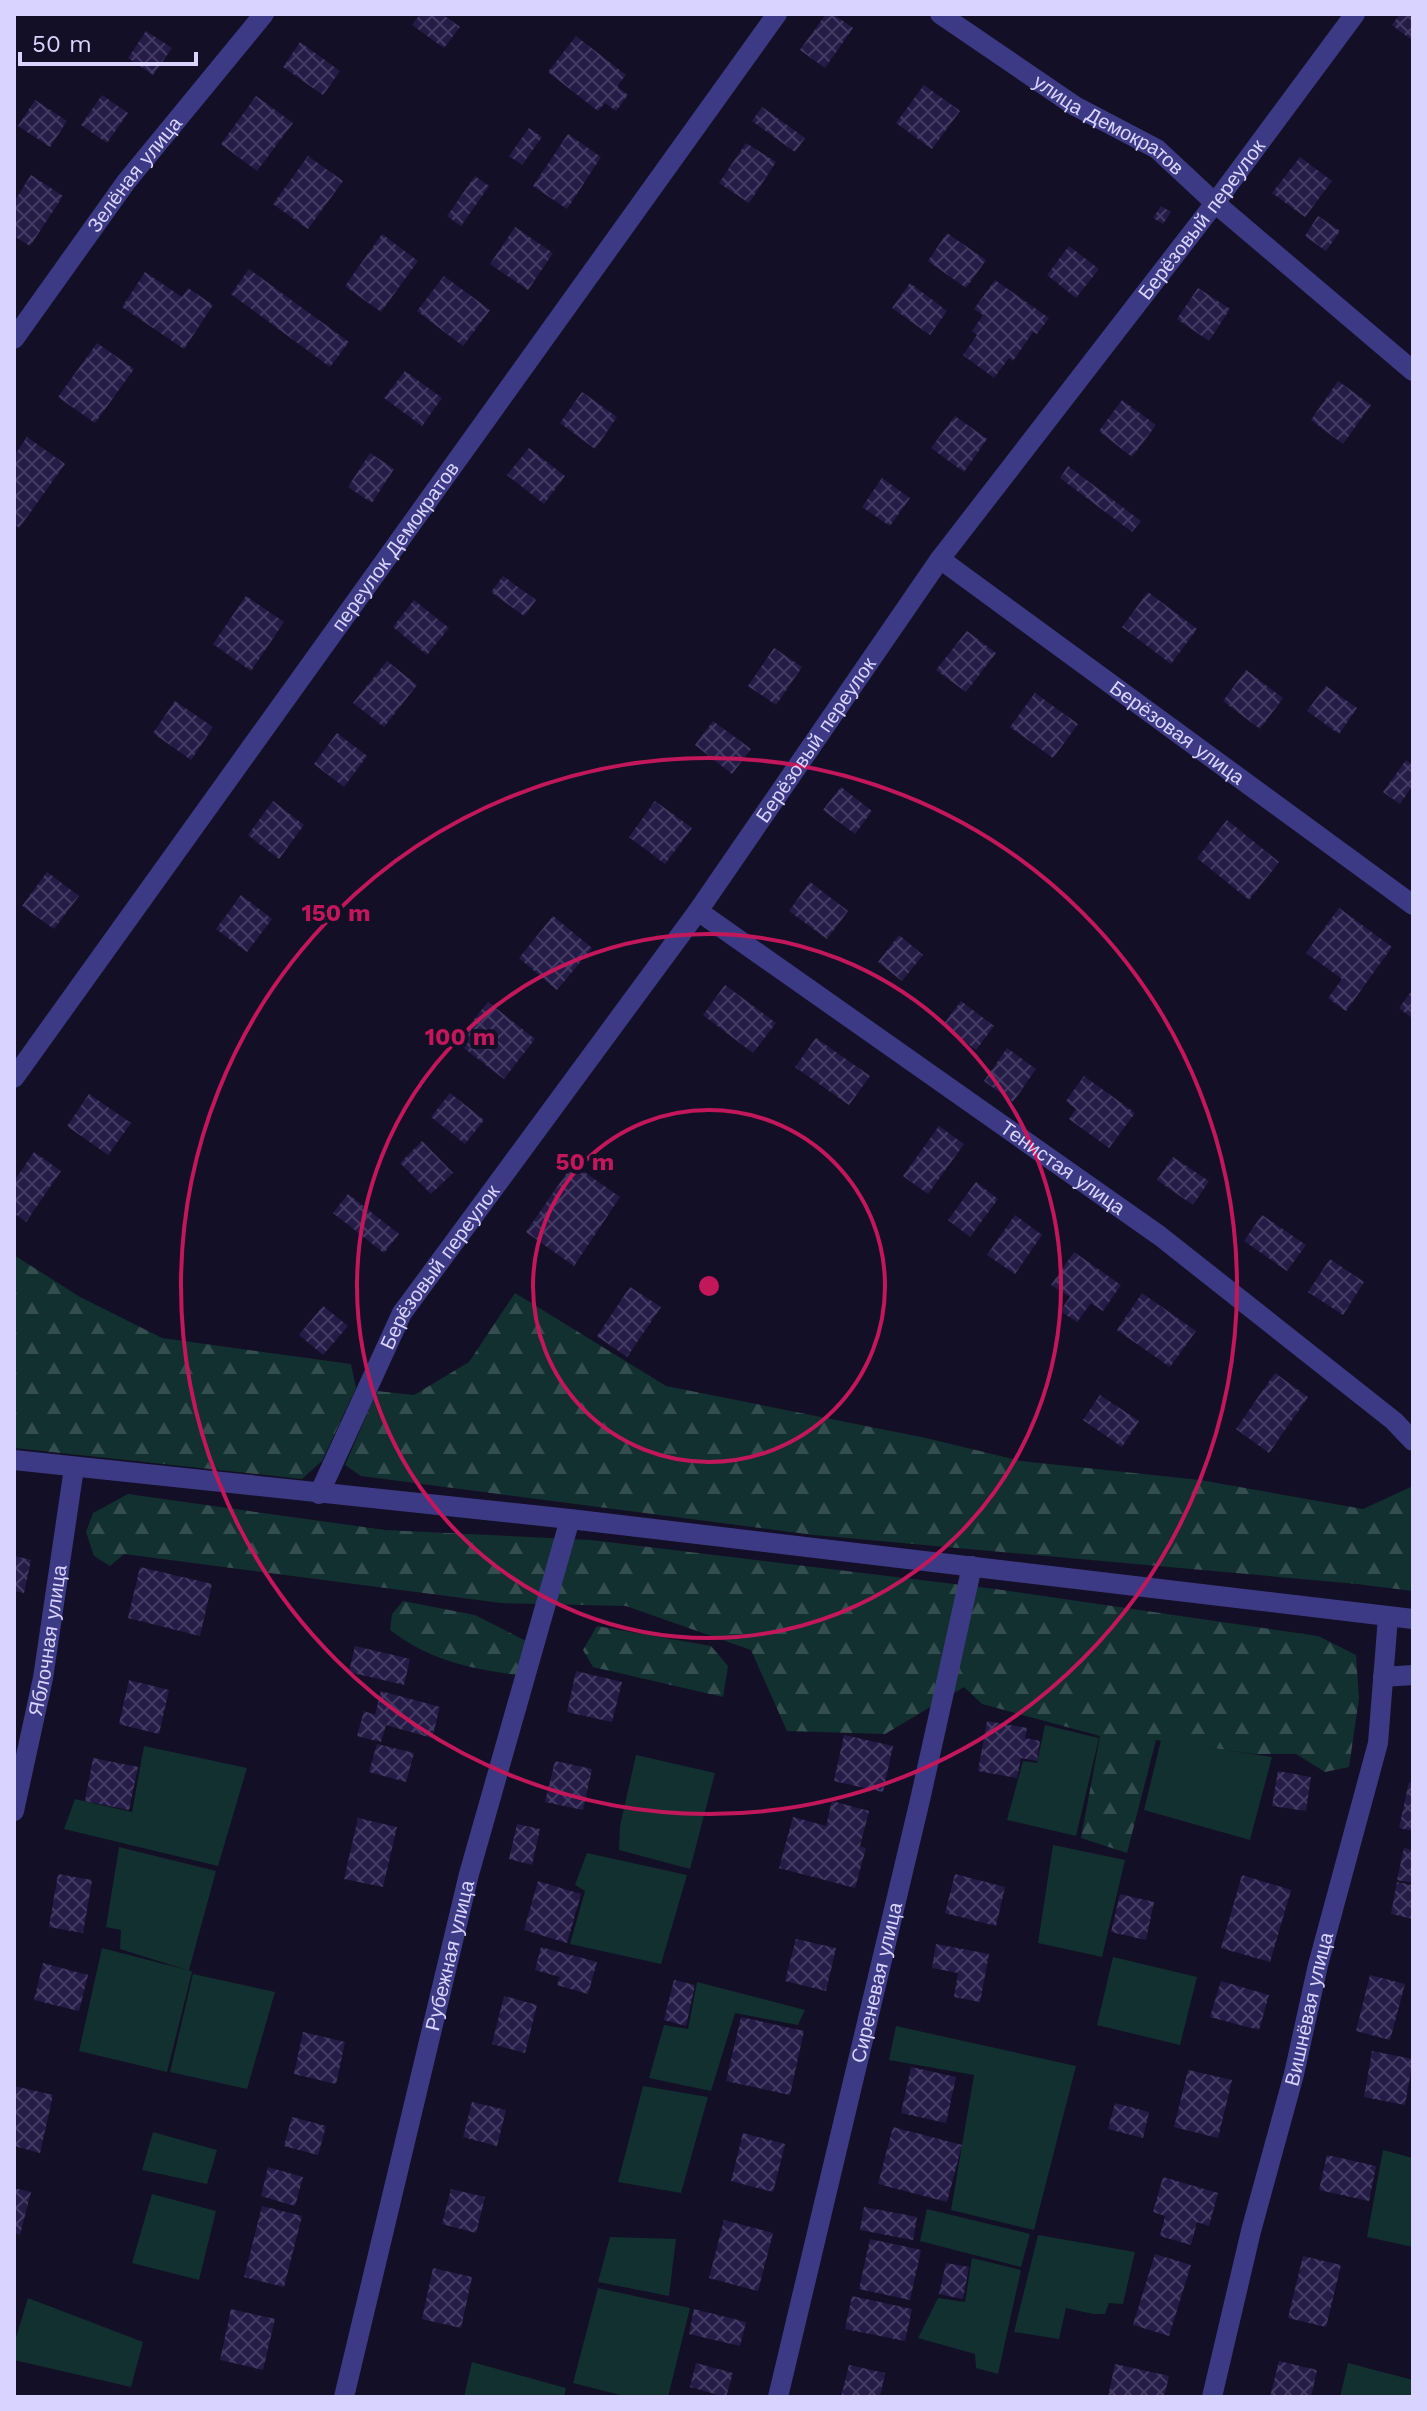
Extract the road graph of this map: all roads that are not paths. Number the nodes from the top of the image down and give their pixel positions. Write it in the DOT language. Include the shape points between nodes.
graph roads {
  1 [pos="264,14"];
  2 [pos="777,14"];
  3 [pos="940,14"];
  4 [pos="1355,14"];
  5 [pos="1215,203"];
  6 [pos="14,339"];
  7 [pos="1413,371"];
  8 [pos="940,559"];
  9 [pos="1413,905"];
  10 [pos="698,911"];
  11 [pos="14,1078"];
  12 [pos="1413,1441"];
  13 [pos="14,1460"];
  14 [pos="74,1468"];
  15 [pos="319,1494"];
  16 [pos="570,1519"];
  17 [pos="972,1566"];
  18 [pos="1388,1617"];
  19 [pos="1413,1619"];
  20 [pos="1413,1675"];
  21 [pos="1383,1677"];
  22 [pos="14,1811"];
  23 [pos="344,2397"];
  24 [pos="778,2397"];
  25 [pos="1212,2397"];
  1 -- 6 [label="street, Зелёная улица" via="126,182"];
  2 -- 11 [label="street, переулок Демократов"];
  3 -- 5 [label="street, улица Демократов" via="1075,106 1157,149"];
  4 -- 5 [label="street, Берёзовый переулок"];
  5 -- 7 [label="street, улица Демократов"];
  5 -- 8 [label="street, Берёзовый переулок"];
  8 -- 9 [label="street, Берёзовая улица"];
  8 -- 10 [label="street, Берёзовый переулок"];
  10 -- 12 [label="street, Тенистая улица" via="1160,1236"];
  10 -- 15 [label="street, Берёзовый переулок" via="402,1313"];
  13 -- 14 [label="street"];
  14 -- 15 [label="street"];
  14 -- 22 [label="street, Яблочная улица" via="43,1678"];
  15 -- 16 [label="street"];
  16 -- 17 [label="street"];
  16 -- 23 [label="street, Рубежная улица" via="469,1874"];
  17 -- 18 [label="street"];
  17 -- 24 [label="street, Сиреневая улица"];
  18 -- 19 [label="street"];
  18 -- 21 [label="street, Вишнёвая улица"];
  20 -- 21 [label="street"];
  21 -- 25 [label="street, Вишнёвая улица" via="1378,1743"];
}
